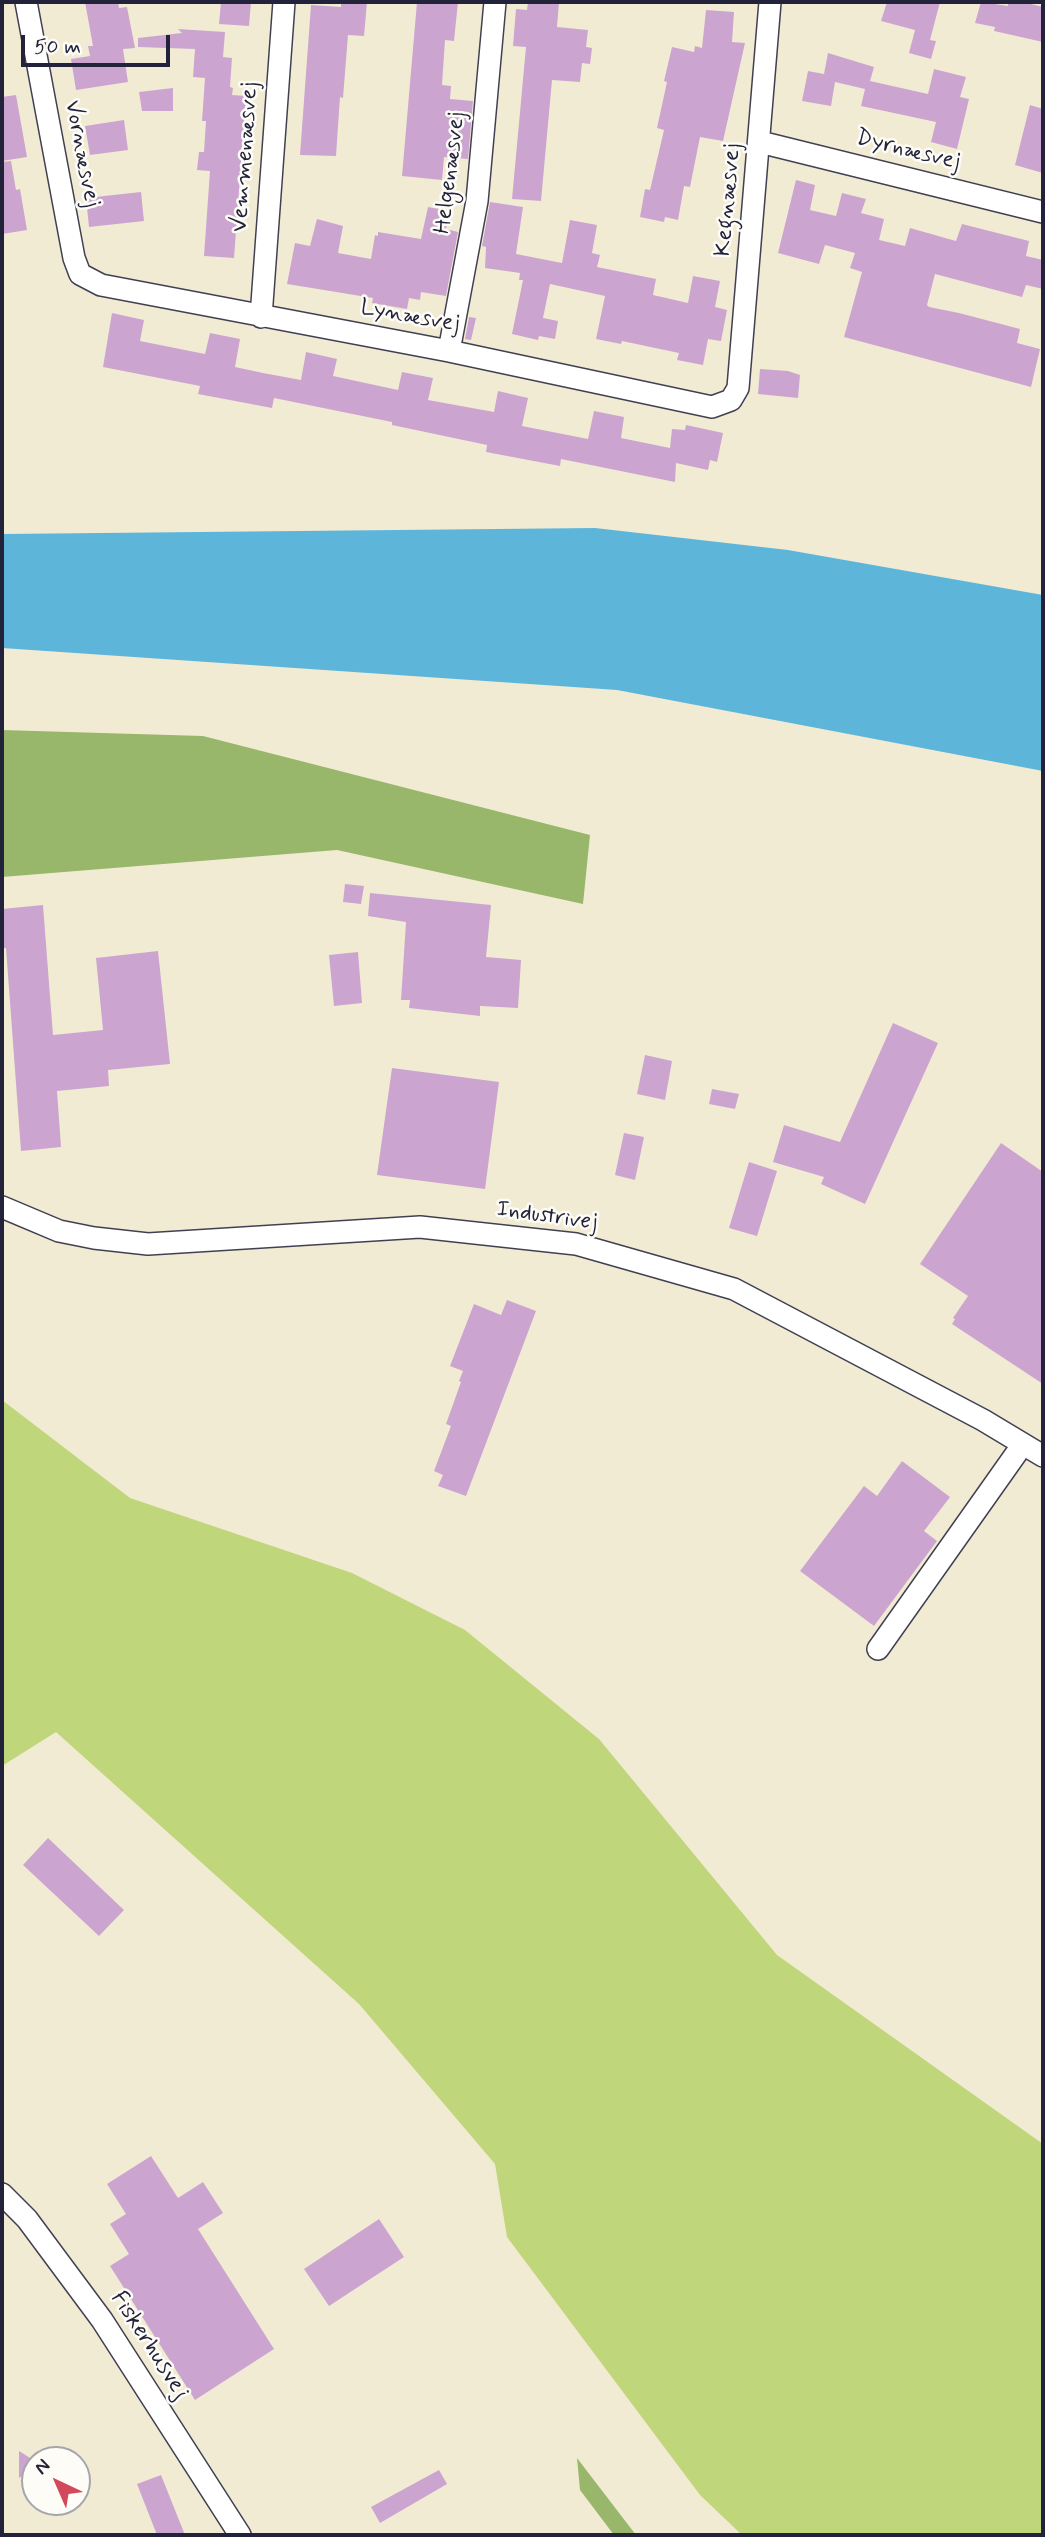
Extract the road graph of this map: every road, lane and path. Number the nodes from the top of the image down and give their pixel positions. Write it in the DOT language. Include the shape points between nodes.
graph roads {
  1 [pos="26,2"];
  2 [pos="284,2"];
  3 [pos="495,2"];
  4 [pos="770,2"];
  5 [pos="760,142"];
  6 [pos="1043,212"];
  7 [pos="80,274"];
  8 [pos="261,317"];
  9 [pos="449,351"];
  10 [pos="731,400"];
  11 [pos="2,1207"];
  12 [pos="1023,1444"];
  13 [pos="1043,1456"];
  14 [pos="878,1648"];
  15 [pos="2,2194"];
  16 [pos="240,2535"];
  1 -- 7 [label="street, Vornæsvej"];
  2 -- 8 [label="street, Vemmenæsvej"];
  3 -- 9 [label="street, Helgenæsvej" via="477,201"];
  4 -- 5 [label="street, Kegnæsvej"];
  5 -- 6 [label="street, Dyrnæsvej"];
  5 -- 10 [label="street, Kegnæsvej" via="738,388"];
  7 -- 8 [label="street, Lynæsvej" via="101,285"];
  8 -- 9 [label="street, Lynæsvej"];
  9 -- 10 [label="street, Lynæsvej" via="712,408"];
  11 -- 12 [label="street, Industrivej" via="59,1231 148,1244 420,1227 576,1244 734,1289"];
  12 -- 13 [label="street, Industrivej"];
  12 -- 14 [label="street"];
  15 -- 16 [label="street, Fiskerhusvej" via="27,2219 102,2320"];
}
